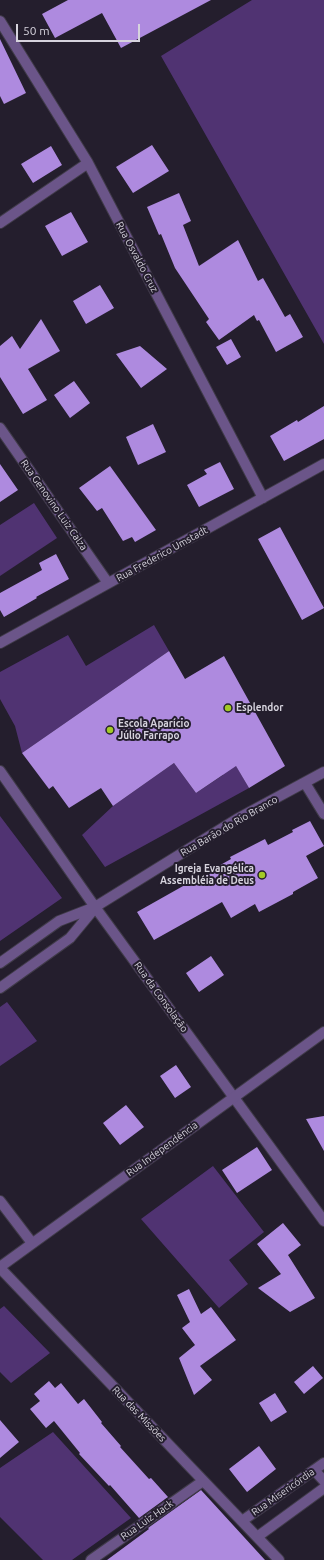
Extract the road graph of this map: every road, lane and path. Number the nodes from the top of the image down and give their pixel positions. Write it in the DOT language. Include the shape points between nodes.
graph roads {
  1 [pos="0,21"];
  2 [pos="88,163"];
  3 [pos="0,223"];
  4 [pos="0,428"];
  5 [pos="324,464"];
  6 [pos="263,498"];
  7 [pos="108,583"];
  8 [pos="0,643"];
  9 [pos="0,771"];
  10 [pos="324,772"];
  11 [pos="305,782"];
  12 [pos="324,814"];
  13 [pos="95,907"];
  14 [pos="0,963"];
  15 [pos="0,988"];
  16 [pos="324,1032"];
  17 [pos="234,1098"];
  18 [pos="0,1200"];
  19 [pos="324,1221"];
  20 [pos="32,1243"];
  21 [pos="0,1267"];
  22 [pos="324,1462"];
  23 [pos="314,1470"];
  24 [pos="203,1481"];
  25 [pos="324,1481"];
  26 [pos="324,1488"];
  27 [pos="242,1521"];
  28 [pos="257,1537"];
  29 [pos="91,1560"];
  30 [pos="279,1560"];
  1 -- 2 [label="street, Rua Osvaldo Cruz"];
  2 -- 3 [label="street"];
  2 -- 6 [label="street, Rua Osvaldo Cruz"];
  4 -- 7 [label="street, Rua Genovino Luiz Calza"];
  5 -- 6 [label="street, Rua Frederico Umstadt"];
  6 -- 7 [label="street, Rua Frederico Umstadt"];
  7 -- 8 [label="street, Rua Frederico Umstadt"];
  9 -- 13 [label="street, Rua da Consolação"];
  10 -- 11 [label="street, Rua Barão do Rio Branco"];
  11 -- 12 [label="street"];
  11 -- 13 [label="street, Rua Barão do Rio Branco" via="237,819"];
  13 -- 14 [label="street, Rua Barão do Rio Branco" via="59,921"];
  13 -- 15 [label="street, Rua Barão do Rio Branco" via="70,938"];
  13 -- 17 [label="street, Rua da Consolação"];
  16 -- 17 [label="street, Rua Independência"];
  17 -- 19 [label="street, Rua da Consolação"];
  17 -- 20 [label="street, Rua Independência"];
  18 -- 20 [label="street"];
  20 -- 21 [label="street, Rua Independência"];
  21 -- 24 [label="street, Rua das Missões"];
  22 -- 23 [label="street, Rua Misericórdia"];
  23 -- 25 [label="street"];
  23 -- 27 [label="street, Rua Misericórdia"];
  24 -- 27 [label="street, Rua das Missões"];
  24 -- 29 [label="street, Rua Luiz Hack"];
  26 -- 28 [label="street, Rua Misericórdia"];
  27 -- 28 [label="street, Rua das Missões"];
  28 -- 30 [label="street, Rua das Missões"];
}
